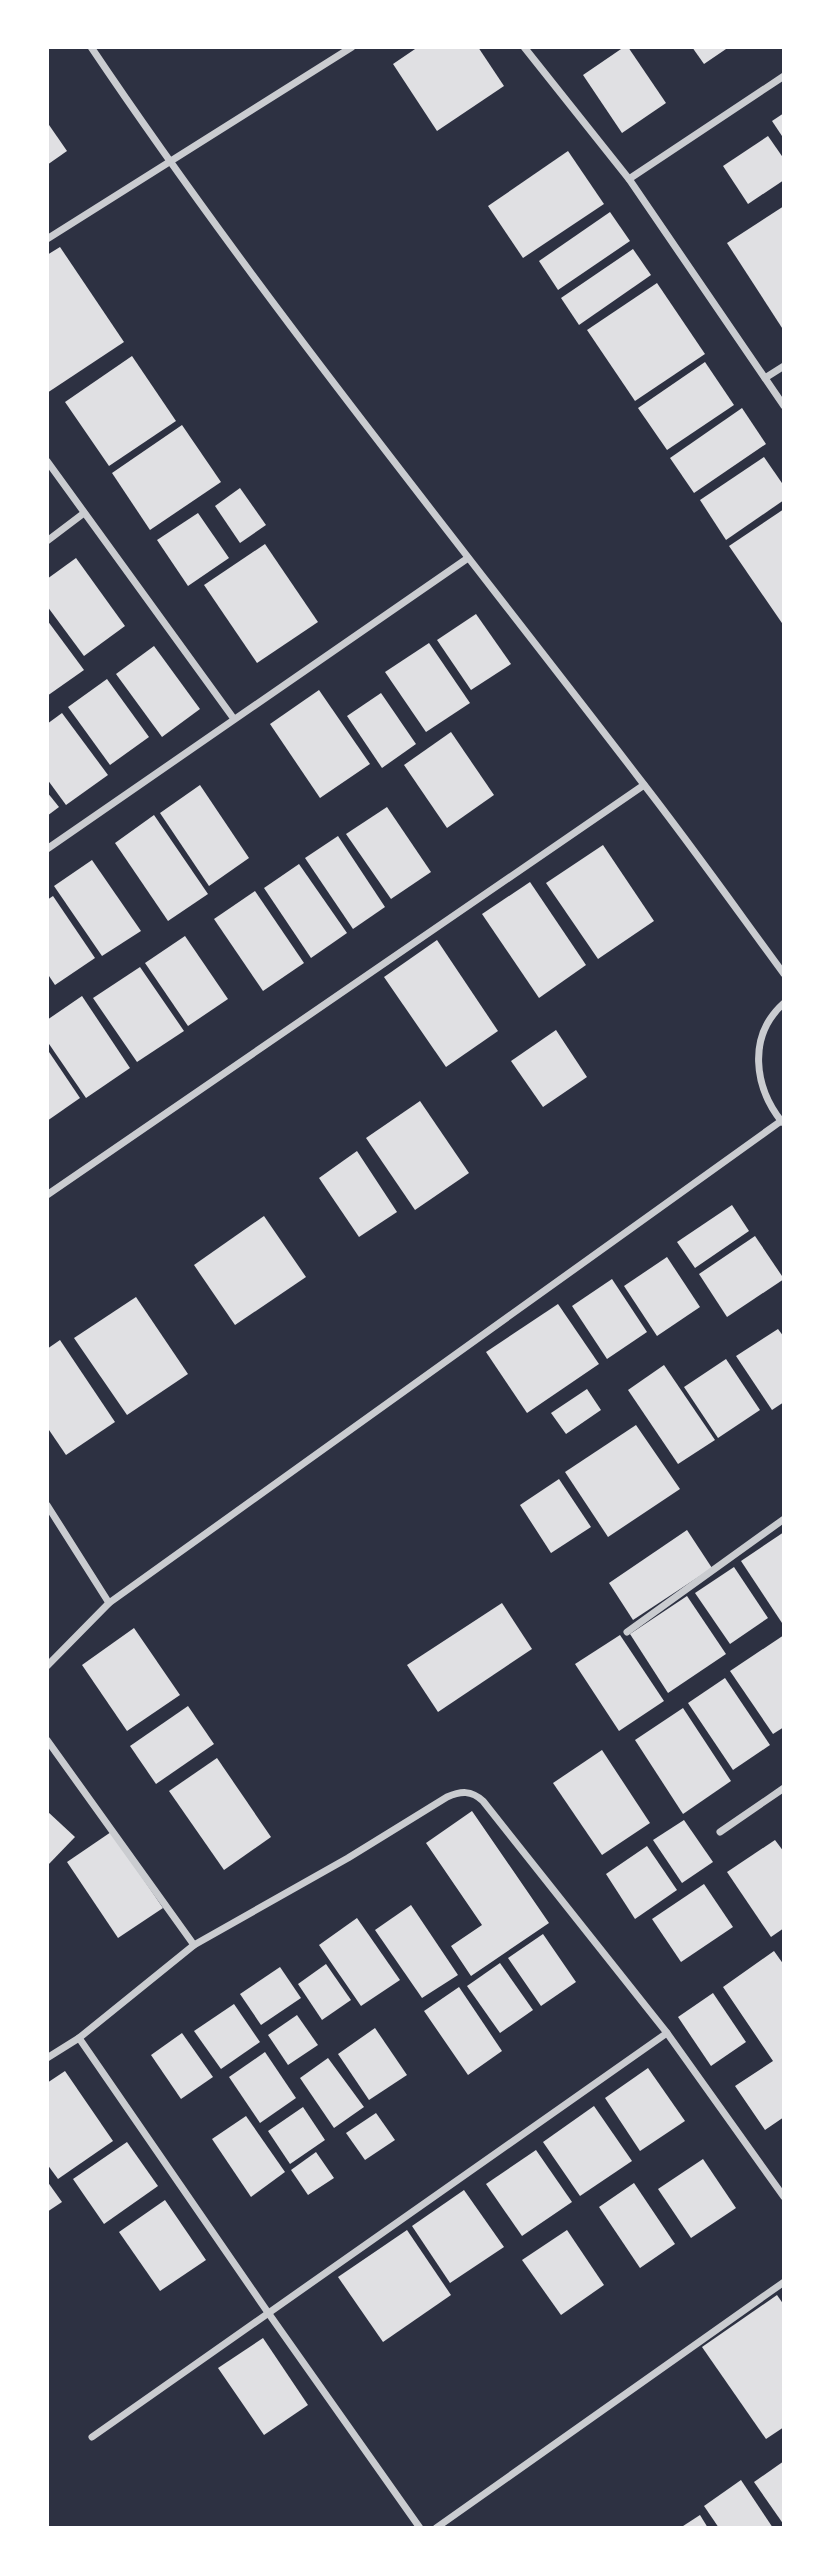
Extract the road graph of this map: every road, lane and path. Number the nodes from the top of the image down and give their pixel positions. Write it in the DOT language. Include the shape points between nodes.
graph roads {
  1 [pos="91,47"];
  2 [pos="352,47"];
  3 [pos="524,47"];
  4 [pos="784,76"];
  5 [pos="169,163"];
  6 [pos="629,179"];
  7 [pos="47,239"];
  8 [pos="784,366"];
  9 [pos="765,378"];
  10 [pos="784,406"];
  11 [pos="47,461"];
  12 [pos="84,513"];
  13 [pos="47,541"];
  14 [pos="468,558"];
  15 [pos="234,719"];
  16 [pos="644,785"];
  17 [pos="47,849"];
  18 [pos="784,974"];
  19 [pos="784,1003"];
  20 [pos="783,1122"];
  21 [pos="47,1195"];
  22 [pos="47,1505"];
  23 [pos="784,1519"];
  24 [pos="109,1603"];
  25 [pos="627,1632"];
  26 [pos="47,1666"];
  27 [pos="47,1740"];
  28 [pos="784,1788"];
  29 [pos="720,1832"];
  30 [pos="194,1945"];
  31 [pos="667,2033"];
  32 [pos="79,2038"];
  33 [pos="47,2058"];
  34 [pos="784,2197"];
  35 [pos="784,2282"];
  36 [pos="269,2314"];
  37 [pos="93,2437"];
  38 [pos="420,2528"];
  39 [pos="436,2528"];
  1 -- 5 [label="street"];
  2 -- 5 [label="street"];
  3 -- 6 [label="street"];
  4 -- 6 [label="street"];
  5 -- 7 [label="street"];
  5 -- 14 [label="street"];
  6 -- 9 [label="street"];
  8 -- 9 [label="street"];
  9 -- 10 [label="street"];
  11 -- 12 [label="street"];
  12 -- 13 [label="street"];
  12 -- 15 [label="street"];
  14 -- 15 [label="street"];
  14 -- 16 [label="street"];
  15 -- 17 [label="street"];
  16 -- 18 [label="street"];
  16 -- 21 [label="street"];
  19 -- 20 [label="street" via="761,1038 758,1068 765,1096"];
  20 -- 24 [label="street"];
  22 -- 24 [label="street"];
  23 -- 25 [label="street"];
  24 -- 26 [label="street"];
  27 -- 30 [label="street"];
  28 -- 29 [label="street"];
  30 -- 31 [label="street" via="447,1797 473,1793"];
  30 -- 32 [label="street"];
  31 -- 34 [label="street"];
  31 -- 36 [label="street"];
  32 -- 33 [label="street"];
  32 -- 36 [label="street"];
  35 -- 39 [label="street"];
  36 -- 37 [label="street"];
  36 -- 38 [label="street"];
}
